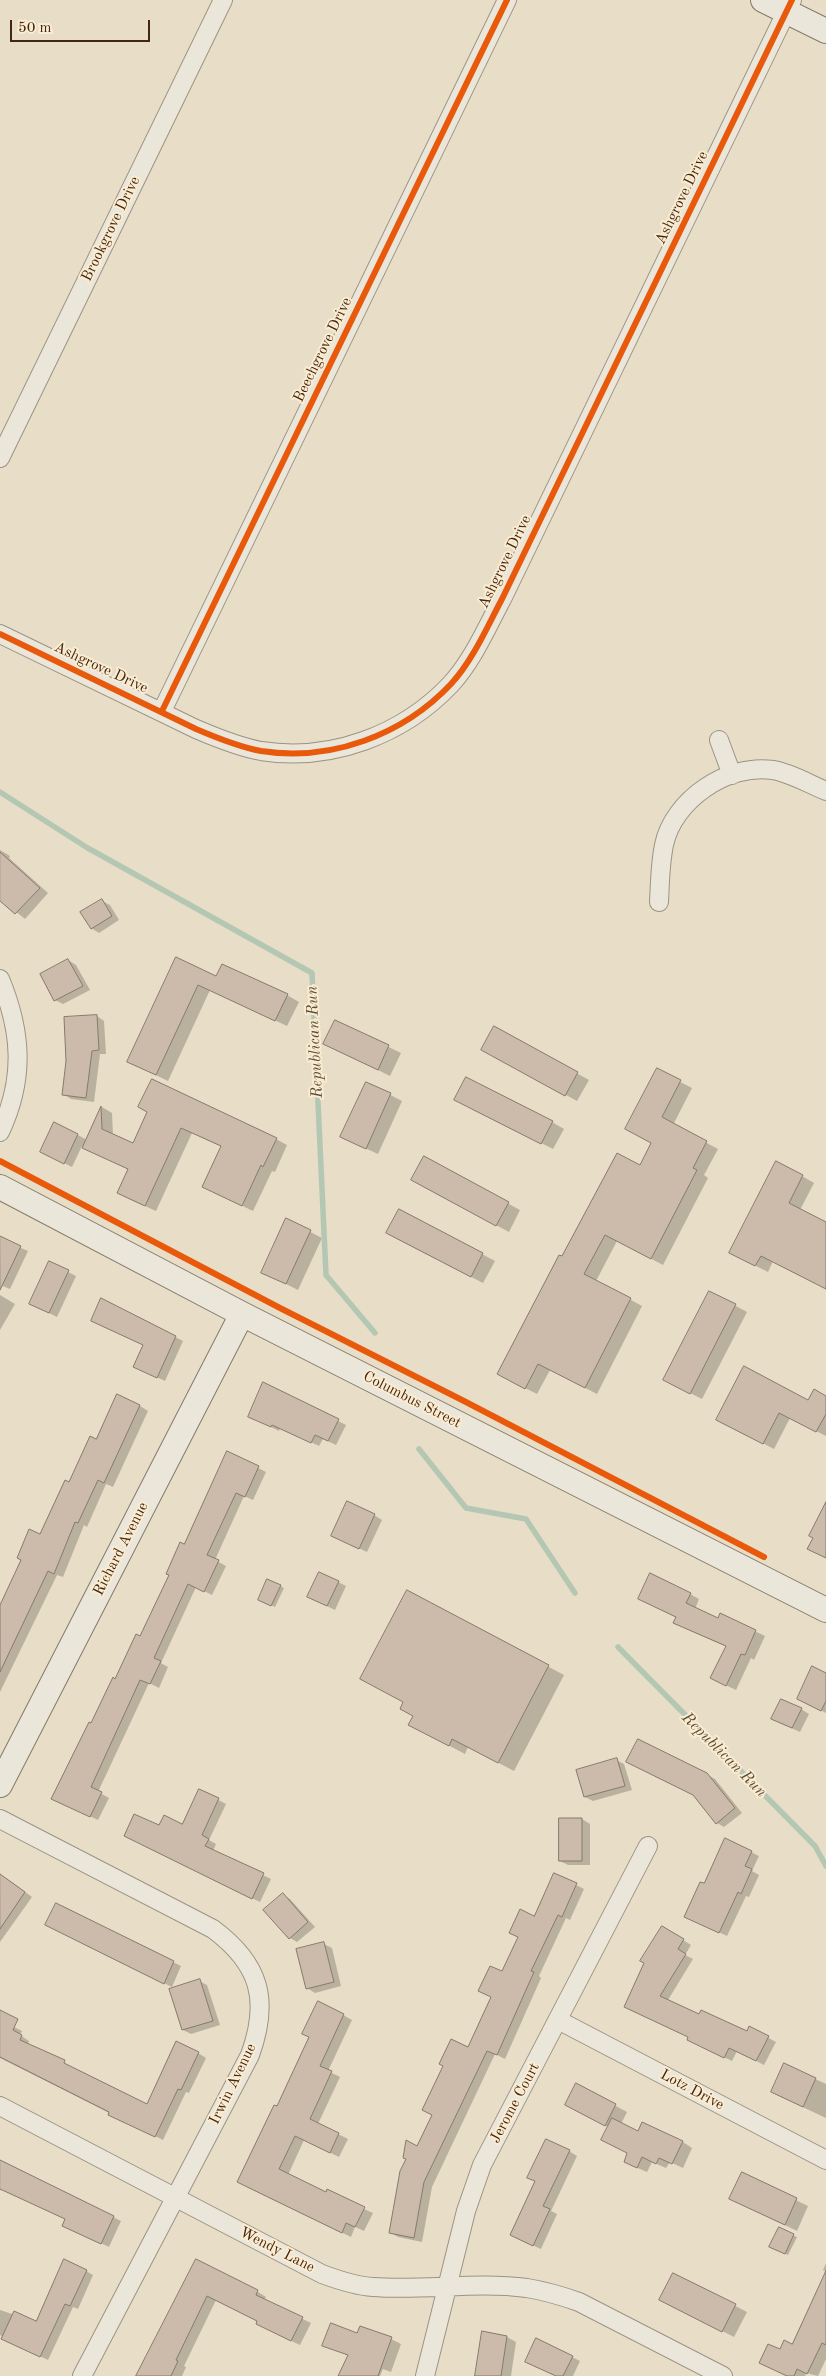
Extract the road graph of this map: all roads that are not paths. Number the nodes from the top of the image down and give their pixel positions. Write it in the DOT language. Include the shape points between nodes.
graph roads {
  1 [pos="223,0"];
  2 [pos="507,0"];
  3 [pos="763,0"];
  4 [pos="789,6"];
  5 [pos="826,31"];
  6 [pos="0,458"];
  7 [pos="0,634"];
  8 [pos="162,711"];
  9 [pos="719,740"];
  10 [pos="732,775"];
  11 [pos="826,791"];
  12 [pos="658,902"];
  13 [pos="0,979"];
  14 [pos="0,1132"];
  15 [pos="0,1187"];
  16 [pos="242,1314"];
  17 [pos="826,1610"];
  18 [pos="0,1785"];
  19 [pos="0,1819"];
  20 [pos="648,1846"];
  21 [pos="558,2020"];
  22 [pos="0,2106"];
  23 [pos="826,2160"];
  24 [pos="176,2197"];
  25 [pos="447,2286"];
  26 [pos="82,2376"];
  27 [pos="425,2376"];
  28 [pos="723,2376"];
  1 -- 6 [label="street, Brookgrove Drive"];
  2 -- 8 [label="street, Beechgrove Drive"];
  3 -- 4 [label="main road"];
  4 -- 5 [label="main road"];
  4 -- 8 [label="street, Ashgrove Drive" via="502,599 452,683 399,727 332,750 261,751 227,742"];
  7 -- 8 [label="street, Ashgrove Drive"];
  9 -- 10 [label="street"];
  10 -- 11 [label="street" via="745,770 774,770"];
  10 -- 12 [label="street" via="696,793 673,823 664,844"];
  13 -- 14 [label="street" via="13,1012 18,1044 17,1079 10,1110"];
  15 -- 16 [label="main road, Columbus Street"];
  16 -- 17 [label="main road, Columbus Street"];
  16 -- 18 [label="main road, Richard Avenue"];
  19 -- 24 [label="street, Irwin Avenue" via="213,1929 239,1951 251,1968 261,2001 256,2037 250,2055"];
  20 -- 21 [label="street, Jerome Court"];
  21 -- 23 [label="street, Lotz Drive"];
  21 -- 25 [label="street, Jerome Court" via="482,2165 466,2211"];
  22 -- 24 [label="street, Wendy Lane"];
  24 -- 25 [label="street, Wendy Lane" via="301,2264 346,2282 373,2287"];
  24 -- 26 [label="street, Irwin Avenue"];
  25 -- 27 [label="street, Jerome Court"];
  25 -- 28 [label="street, Wendy Lane" via="526,2288 579,2302"];
}
